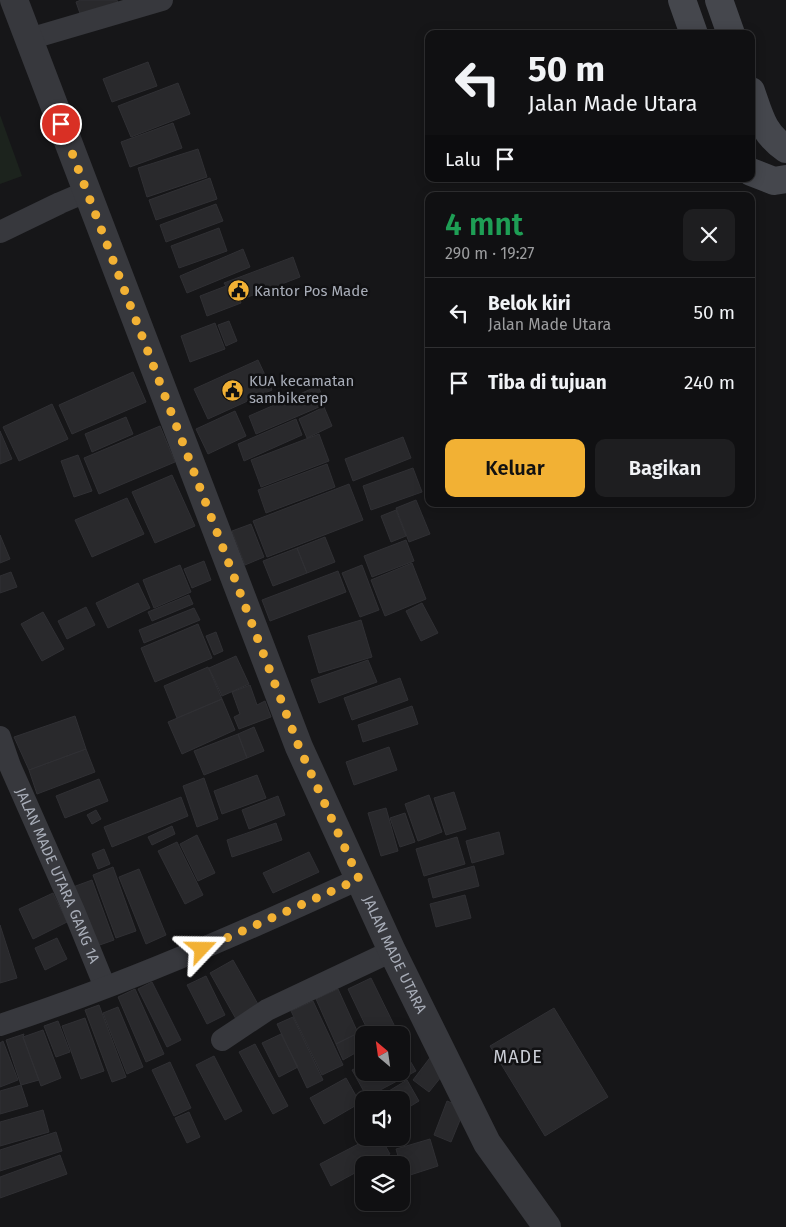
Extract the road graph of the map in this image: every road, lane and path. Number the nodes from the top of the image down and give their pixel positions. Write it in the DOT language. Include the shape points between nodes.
graph roads {
  1 [pos="14,0"];
  2 [pos="162,0"];
  3 [pos="682,0"];
  4 [pos="719,0"];
  5 [pos="693,30"];
  6 [pos="730,30"];
  7 [pos="29,39"];
  8 [pos="755,102"];
  9 [pos="786,149"];
  10 [pos="88,192"];
  11 [pos="0,232"];
  12 [pos="0,736"];
  13 [pos="359,879"];
  14 [pos="392,951"];
  15 [pos="105,987"];
  16 [pos="0,1025"];
  17 [pos="222,1040"];
  18 [pos="547,1227"];
  1 -- 7 [label="street, JALAN MADE UTARA"];
  2 -- 7 [label="street"];
  3 -- 5 [label="main road"];
  4 -- 6 [label="main road"];
  7 -- 10 [label="street, JALAN MADE UTARA"];
  8 -- 9 [label="main road" via="764,126"];
  10 -- 11 [label="street"];
  10 -- 13 [label="street, JALAN MADE UTARA" via="299,747"];
  12 -- 15 [label="street, JALAN MADE UTARA GANG 1A"];
  13 -- 14 [label="street, JALAN MADE UTARA"];
  13 -- 15 [label="street" via="254,927"];
  14 -- 17 [label="street" via="267,1010"];
  14 -- 18 [label="street, JALAN MADE UTARA" via="487,1143"];
  15 -- 16 [label="street"];
}
